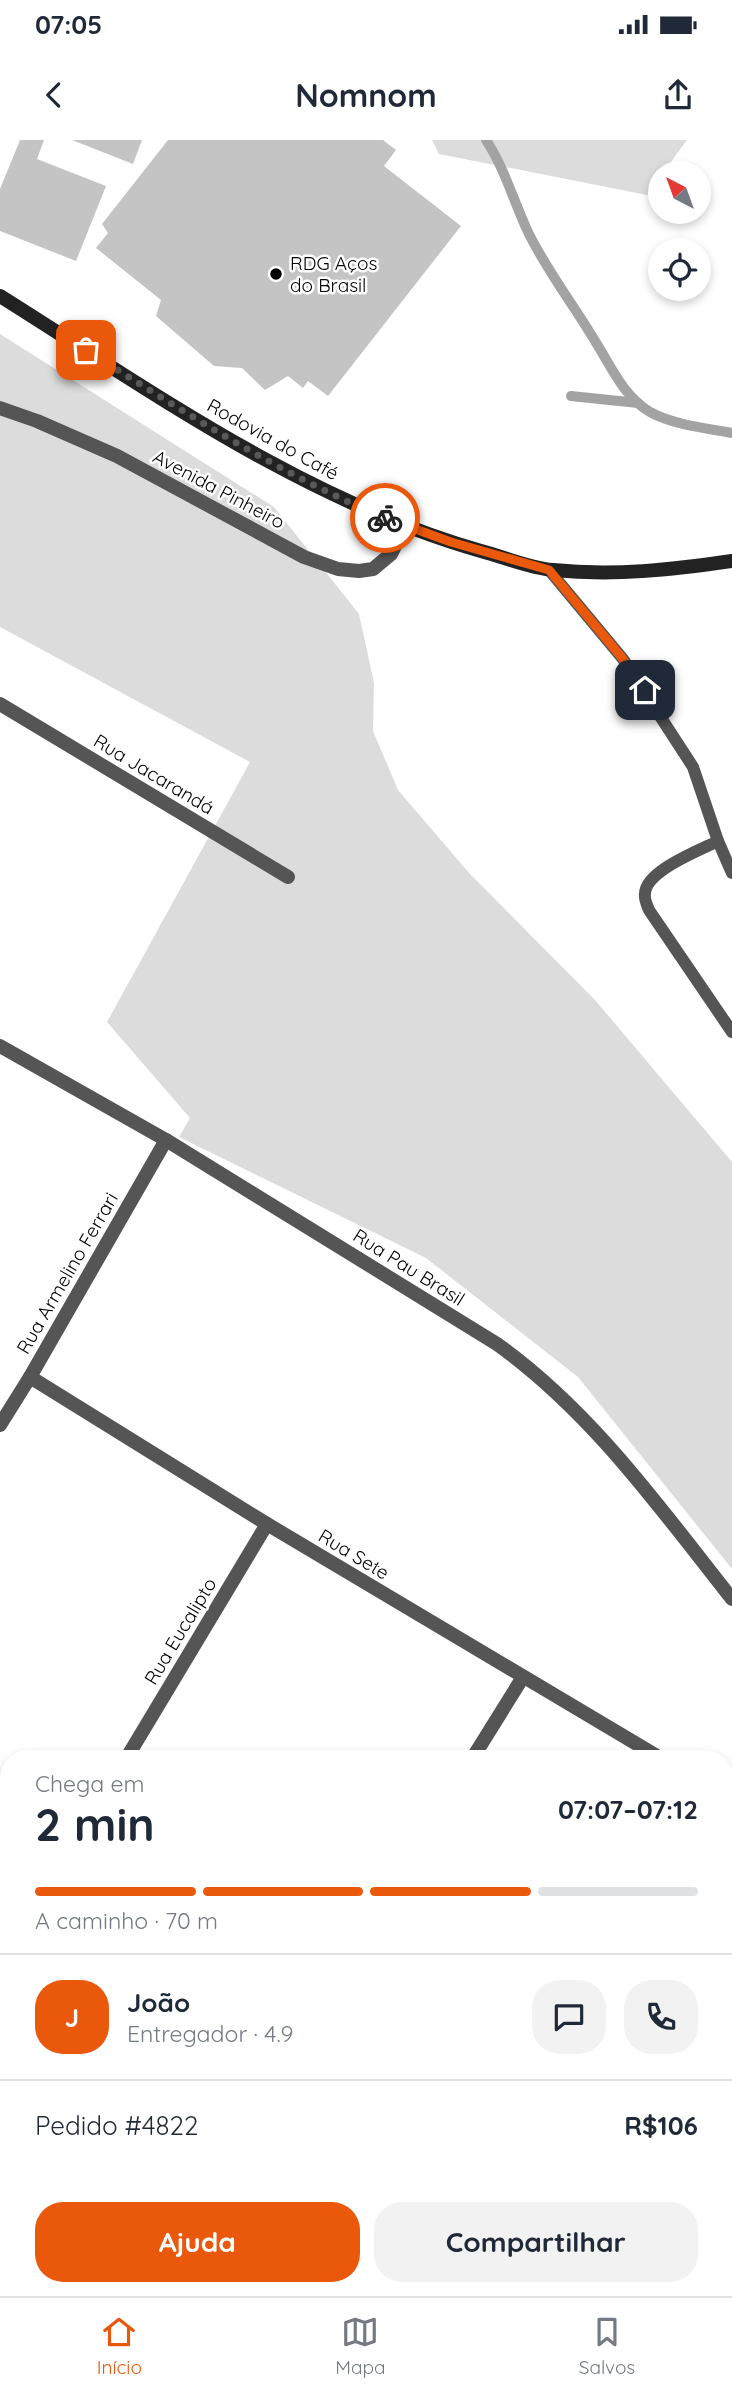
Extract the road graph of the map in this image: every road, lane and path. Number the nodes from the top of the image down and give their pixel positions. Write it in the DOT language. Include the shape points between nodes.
graph roads {
  1 [pos="0,296"];
  2 [pos="0,408"];
  3 [pos="405,526"];
  4 [pos="732,561"];
  5 [pos="549,570"];
  6 [pos="0,704"];
  7 [pos="718,841"];
  8 [pos="732,873"];
  9 [pos="288,877"];
  10 [pos="732,1032"];
  11 [pos="0,1046"];
  12 [pos="166,1140"];
  13 [pos="30,1377"];
  14 [pos="0,1425"];
  15 [pos="267,1524"];
  16 [pos="732,1599"];
  17 [pos="523,1677"];
  18 [pos="131,1750"];
  19 [pos="478,1750"];
  20 [pos="647,1750"];
  1 -- 3 [label="main road, Rodovia do Café" via="238,443 306,481"];
  2 -- 3 [label="street, Avenida Pinheiro" via="117,456 304,557 338,569 373,569 391,554"];
  3 -- 5 [label="main road, Rodovia do Café"];
  4 -- 5 [label="main road, Rodovia do Café" via="618,573"];
  5 -- 7 [label="lane" via="623,659 694,767"];
  6 -- 9 [label="street, Rua Jacarandá"];
  7 -- 8 [label="lane"];
  7 -- 10 [label="lane" via="656,873 644,893 649,910"];
  11 -- 12 [label="street, Rua Pau Brasil"];
  12 -- 13 [label="street, Rua Armelino Ferrari"];
  12 -- 16 [label="street, Rua Pau Brasil" via="528,1366 623,1461"];
  13 -- 14 [label="street, Rua Armelino Ferrari"];
  13 -- 15 [label="street, Rua Sete"];
  15 -- 17 [label="street, Rua Sete"];
  15 -- 18 [label="street, Rua Eucalipto"];
  17 -- 19 [label="street"];
  17 -- 20 [label="street, Rua Sete"];
}
